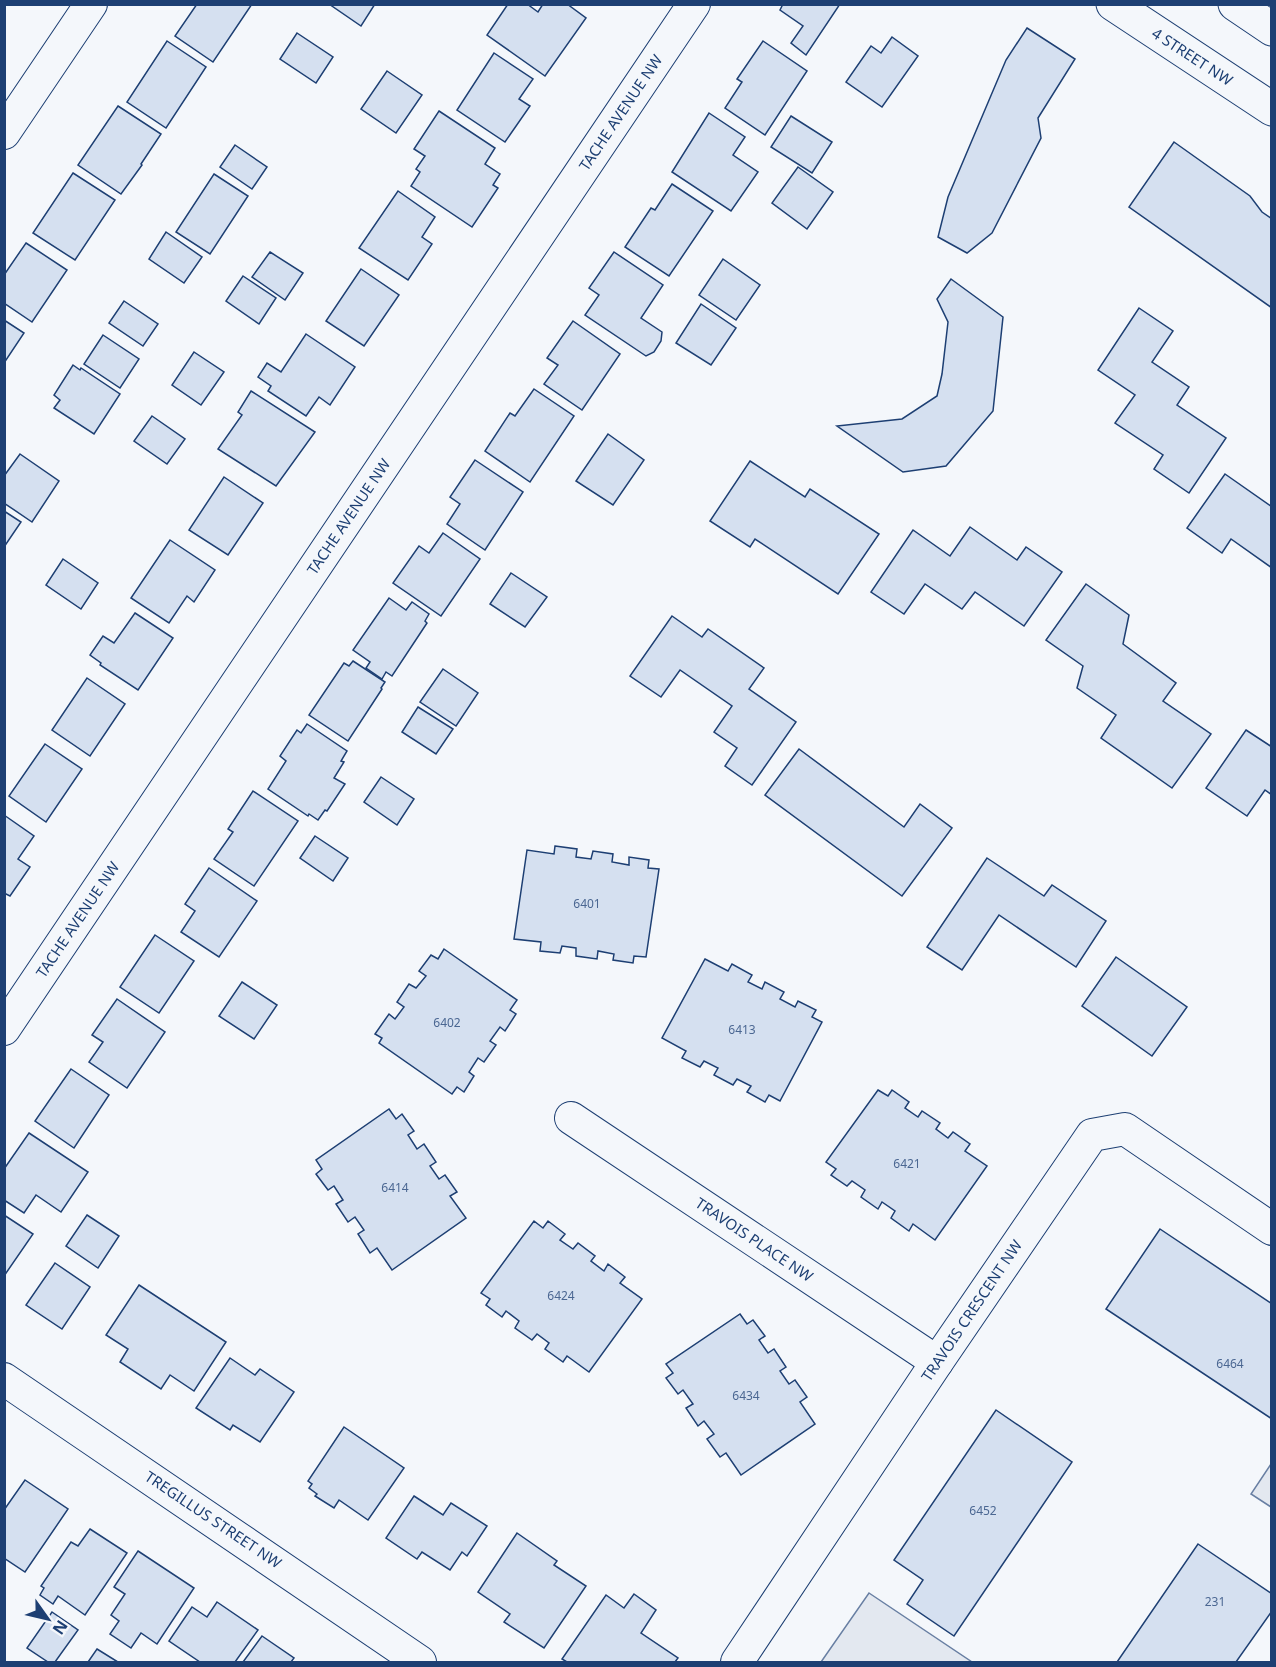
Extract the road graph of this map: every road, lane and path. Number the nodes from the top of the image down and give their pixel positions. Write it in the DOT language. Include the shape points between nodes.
graph roads {
  1 [pos="92,4"];
  2 [pos="694,4"];
  3 [pos="1113,4"];
  4 [pos="1235,4"];
  5 [pos="1272,29"];
  6 [pos="1272,109"];
  7 [pos="4,133"];
  8 [pos="4,1029"];
  9 [pos="571,1118"];
  10 [pos="1272,1230"];
  11 [pos="937,1362"];
  12 [pos="4,1379"];
  13 [pos="420,1662"];
  14 [pos="737,1662"];
  1 -- 7 [label="street"];
  2 -- 8 [label="street, TACHE AVENUE NW"];
  3 -- 6 [label="main road, 4 STREET NW"];
  4 -- 5 [label="main road"];
  9 -- 11 [label="street, TRAVOIS PLACE NW"];
  10 -- 11 [label="street, TRAVOIS CRESCENT NW" via="1125,1130 1092,1135"];
  11 -- 14 [label="street, TRAVOIS CRESCENT NW"];
  12 -- 13 [label="street, TREGILLUS STREET NW"];
}
